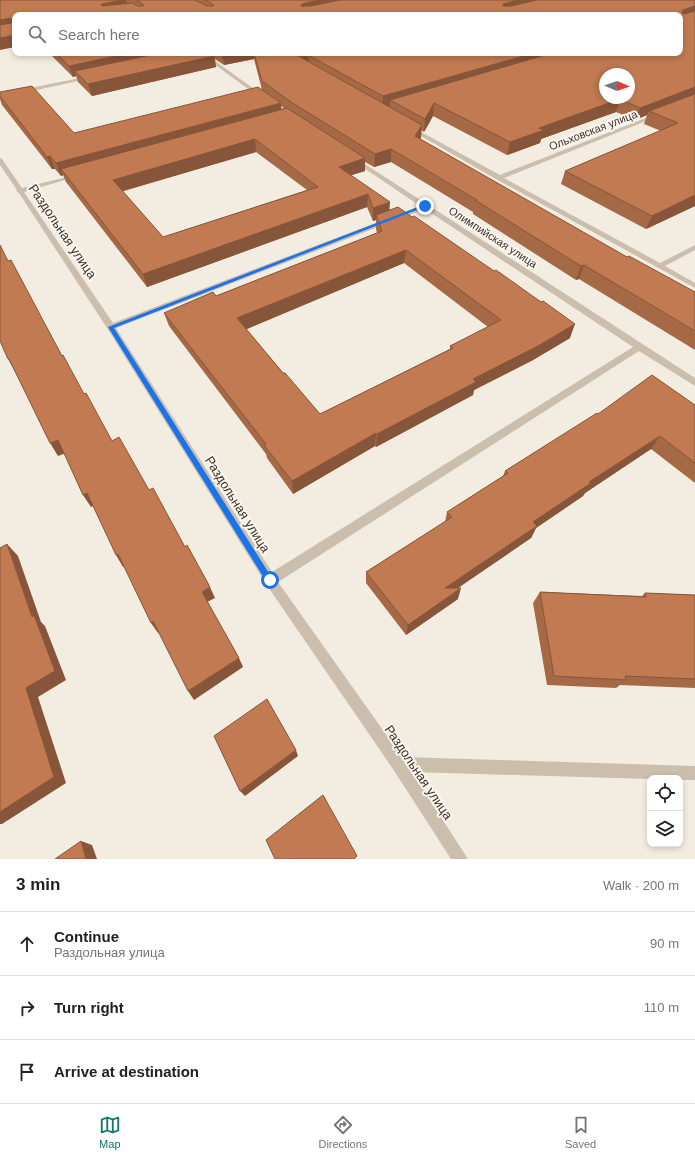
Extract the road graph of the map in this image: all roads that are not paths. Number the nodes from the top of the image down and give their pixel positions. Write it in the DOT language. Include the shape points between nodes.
graph roads {
  1 [pos="204,56"];
  2 [pos="92,76"];
  3 [pos="0,96"];
  4 [pos="270,102"];
  5 [pos="666,112"];
  6 [pos="403,124"];
  7 [pos="347,154"];
  8 [pos="0,160"];
  9 [pos="81,174"];
  10 [pos="498,178"];
  11 [pos="19,191"];
  12 [pos="425,206"];
  13 [pos="695,247"];
  14 [pos="660,266"];
  15 [pos="695,286"];
  16 [pos="110,327"];
  17 [pos="639,346"];
  18 [pos="695,383"];
  19 [pos="270,580"];
  20 [pos="398,764"];
  21 [pos="695,773"];
  22 [pos="460,859"];
  1 -- 4 [label="street"];
  2 -- 3 [label="street"];
  5 -- 10 [label="street, Ольховская улица"];
  6 -- 10 [label="street"];
  7 -- 12 [label="street, Олимпийская улица"];
  8 -- 11 [label="street, Раздольная улица"];
  9 -- 11 [label="street"];
  10 -- 14 [label="street"];
  11 -- 16 [label="street, Раздольная улица"];
  12 -- 16 [label="street"];
  12 -- 17 [label="street, Олимпийская улица"];
  13 -- 14 [label="street"];
  14 -- 15 [label="street"];
  16 -- 19 [label="street, Раздольная улица"];
  17 -- 18 [label="street, Олимпийская улица"];
  17 -- 19 [label="street"];
  19 -- 20 [label="street, Раздольная улица"];
  20 -- 21 [label="street"];
  20 -- 22 [label="street, Раздольная улица"];
}
